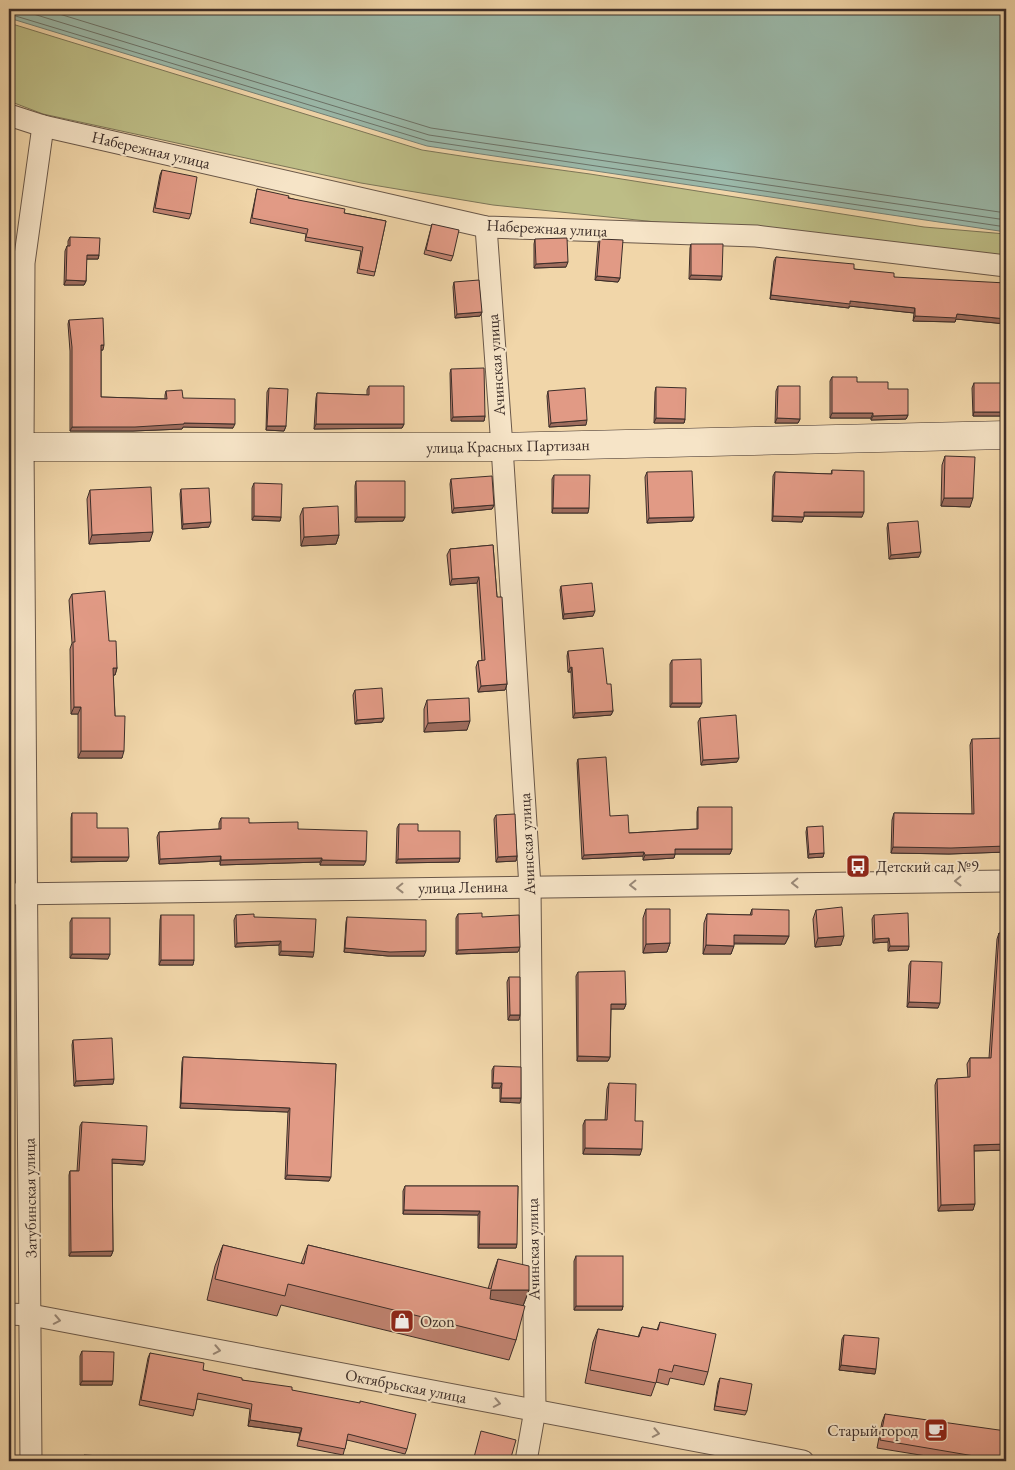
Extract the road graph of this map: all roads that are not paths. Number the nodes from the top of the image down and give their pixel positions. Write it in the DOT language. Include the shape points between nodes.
graph roads {
  1 [pos="9,115"];
  2 [pos="44,126"];
  3 [pos="486,227"];
  4 [pos="1006,266"];
  5 [pos="1006,435"];
  6 [pos="16,446"];
  7 [pos="502,447"];
  8 [pos="1006,880"];
  9 [pos="530,886"];
  10 [pos="17,894"];
  11 [pos="9,1314"];
  12 [pos="31,1315"];
  13 [pos="535,1410"];
  14 [pos="31,1461"];
  15 [pos="526,1461"];
  16 [pos="803,1461"];
  1 -- 2 [label="street, Набережная улица"];
  2 -- 3 [label="street, Набережная улица"];
  2 -- 6 [label="street, Затубинская улица" via="24,263"];
  3 -- 4 [label="street, Набережная улица" via="756,236"];
  3 -- 7 [label="street, Ачинская улица"];
  5 -- 7 [label="main road, улица Красных Партизан"];
  6 -- 7 [label="main road, улица Красных Партизан"];
  6 -- 10 [label="street, Затубинская улица"];
  7 -- 9 [label="street, Ачинская улица"];
  8 -- 9 [label="street, улица Ленина, one-way"];
  9 -- 10 [label="street, улица Ленина, one-way"];
  9 -- 13 [label="street, Ачинская улица"];
  10 -- 12 [label="street, Затубинская улица"];
  11 -- 12 [label="street, Октябрьская улица"];
  12 -- 13 [label="street, Октябрьская улица, one-way"];
  12 -- 14 [label="street, Затубинская улица"];
  13 -- 15 [label="street, Ачинская улица"];
  13 -- 16 [label="street, Октябрьская улица, one-way"];
}
